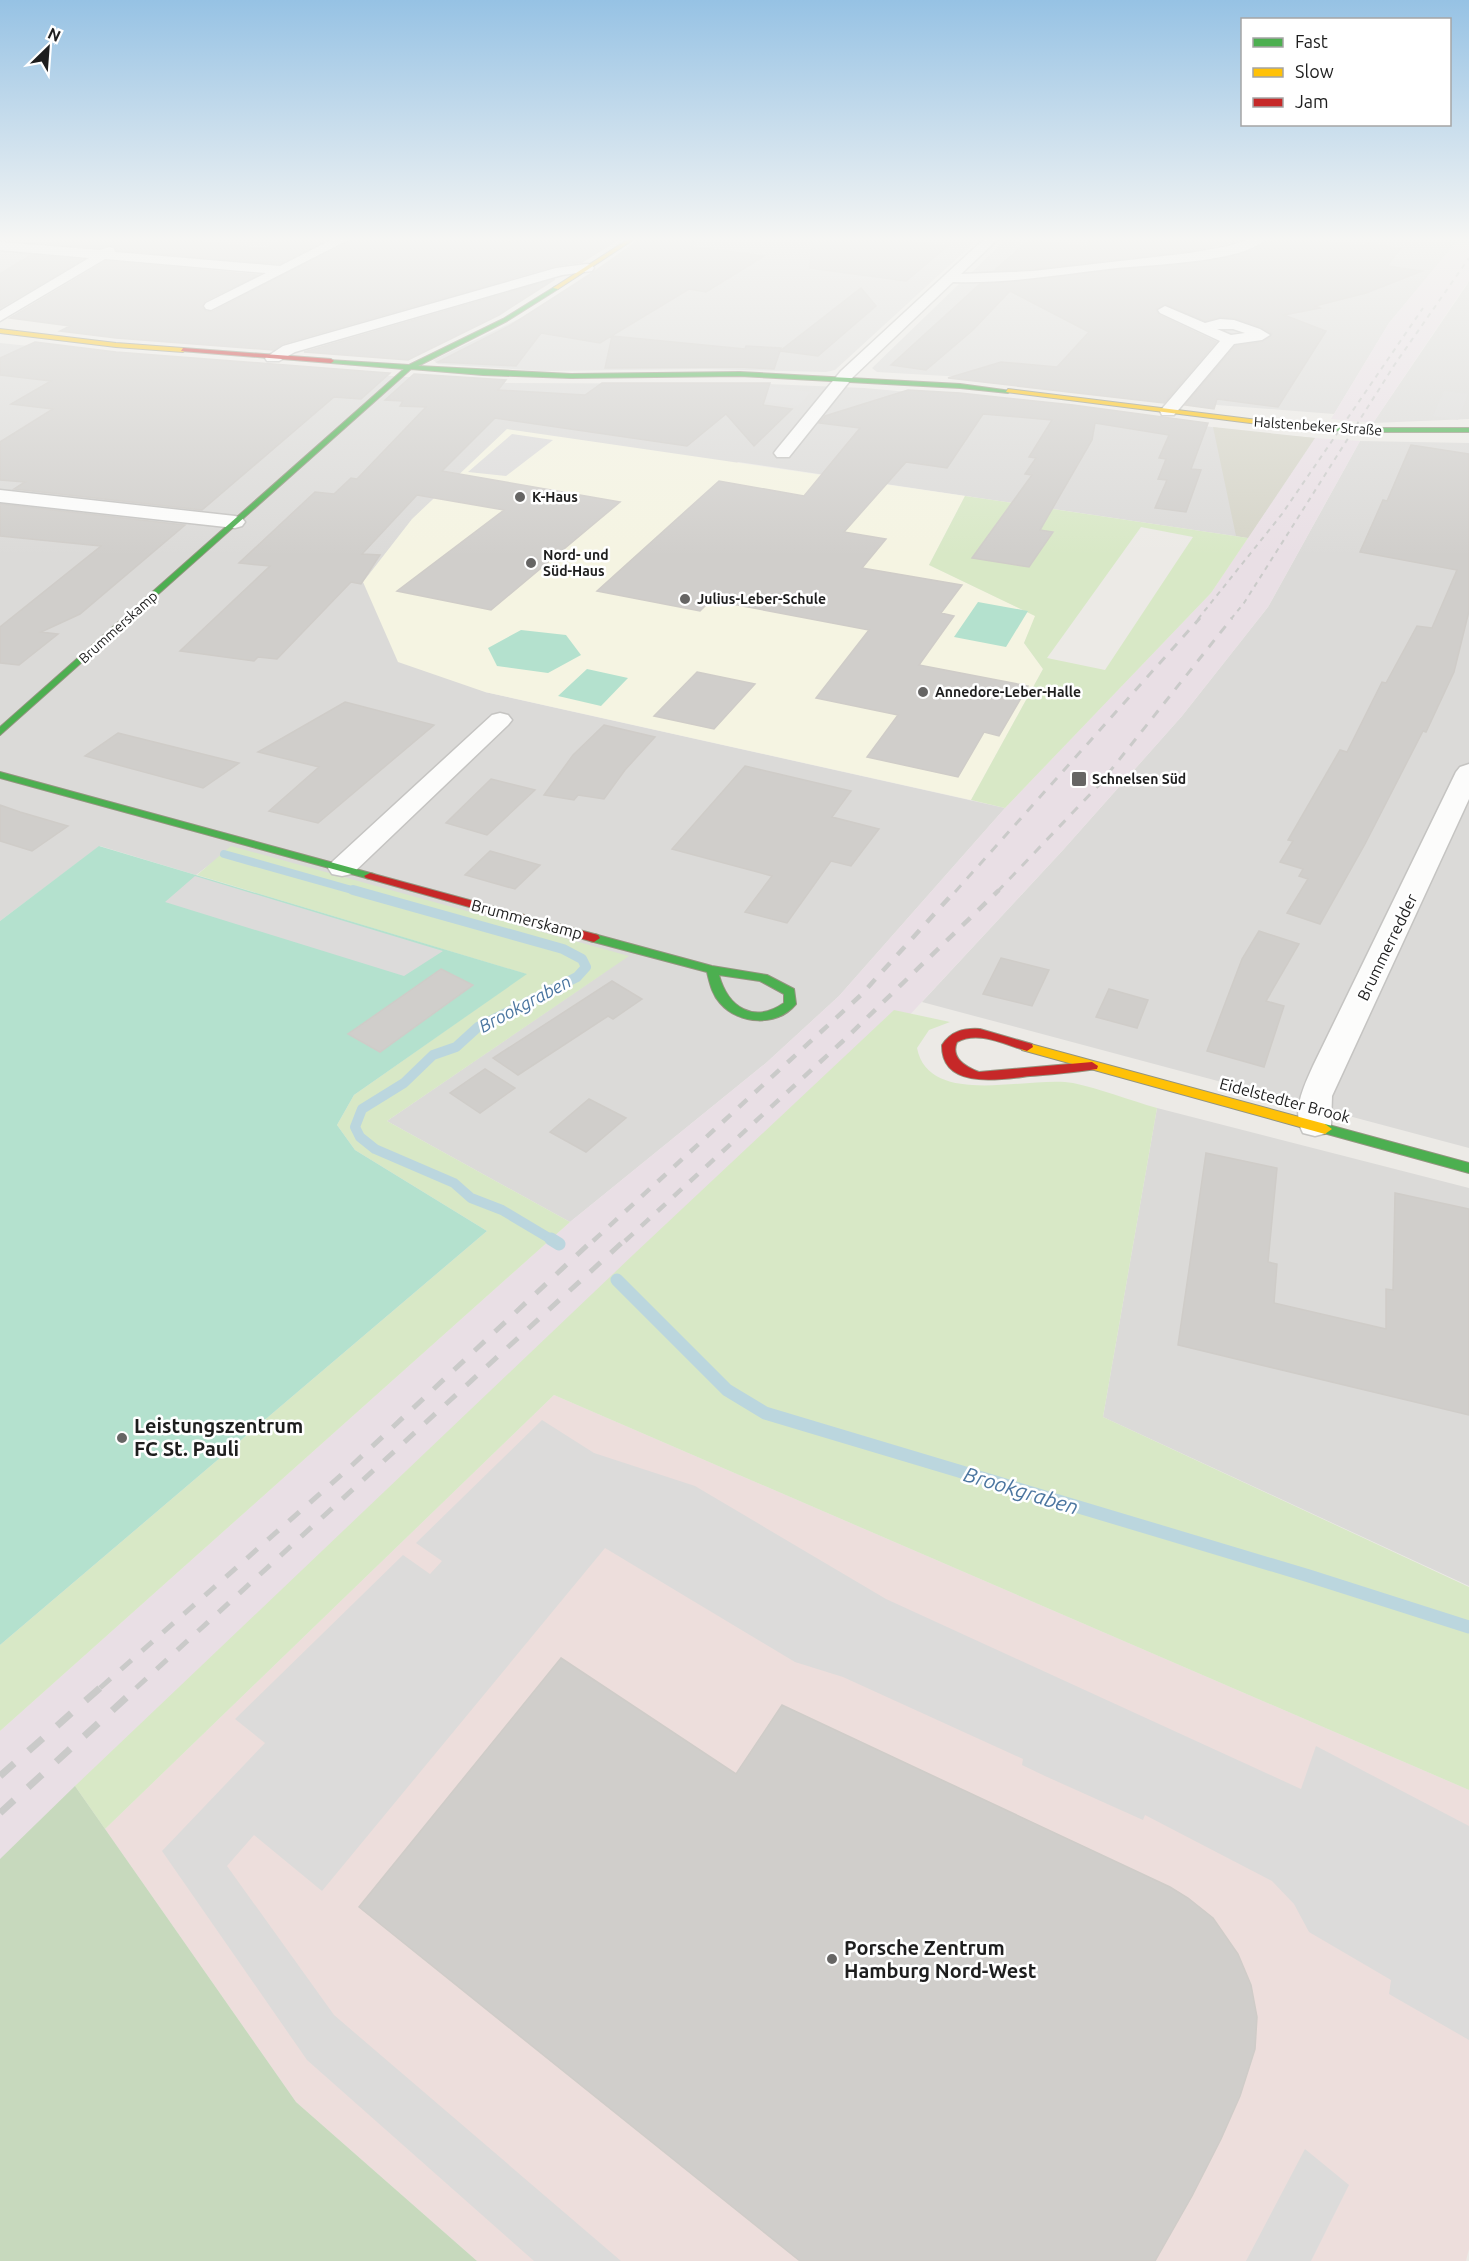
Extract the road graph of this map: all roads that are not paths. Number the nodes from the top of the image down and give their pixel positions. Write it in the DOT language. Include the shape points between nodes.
graph roads {
  1 [pos="123,346"];
  2 [pos="300,346"];
  3 [pos="455,346"];
  4 [pos="878,346"];
  5 [pos="1224,346"];
  6 [pos="273,357"];
  7 [pos="410,368"];
  8 [pos="843,379"];
  9 [pos="1168,411"];
  10 [pos="1469,430"];
  11 [pos="783,453"];
  12 [pos="0,496"];
  13 [pos="235,522"];
  14 [pos="500,720"];
  15 [pos="0,732"];
  16 [pos="1469,772"];
  17 [pos="0,775"];
  18 [pos="342,868"];
  19 [pos="712,970"];
  20 [pos="1092,1066"];
  21 [pos="1315,1125"];
  22 [pos="1469,1168"];
  1 -- 6 [label="street, Halstenbeker Straße"];
  2 -- 6 [label="street"];
  3 -- 7 [label="street, Brummerskamp"];
  4 -- 8 [label="street"];
  5 -- 9 [label="street"];
  6 -- 7 [label="street, Halstenbeker Straße"];
  7 -- 8 [label="street, Halstenbeker Straße" via="533,375 730,374"];
  7 -- 13 [label="street, Brummerskamp"];
  8 -- 9 [label="street, Halstenbeker Straße" via="960,386"];
  8 -- 11 [label="street"];
  9 -- 10 [label="street, Halstenbeker Straße" via="1330,430"];
  12 -- 13 [label="street"];
  13 -- 15 [label="street, Brummerskamp"];
  14 -- 18 [label="street"];
  16 -- 21 [label="street, Brummerredder" via="1329,1066 1316,1096"];
  17 -- 18 [label="street, Brummerskamp"];
  18 -- 19 [label="street, Brummerskamp"];
  19 -- 19 [label="street, Brummerskamp" via="718,989 736,1011 769,1018 782,1014 790,1004 790,992 780,984"];
  20 -- 20 [label="street, Eidelstedter Brook" via="980,1077 954,1067 946,1053 953,1039 975,1033"];
  20 -- 21 [label="street, Eidelstedter Brook"];
  21 -- 22 [label="street, Eidelstedter Brook"];
}
